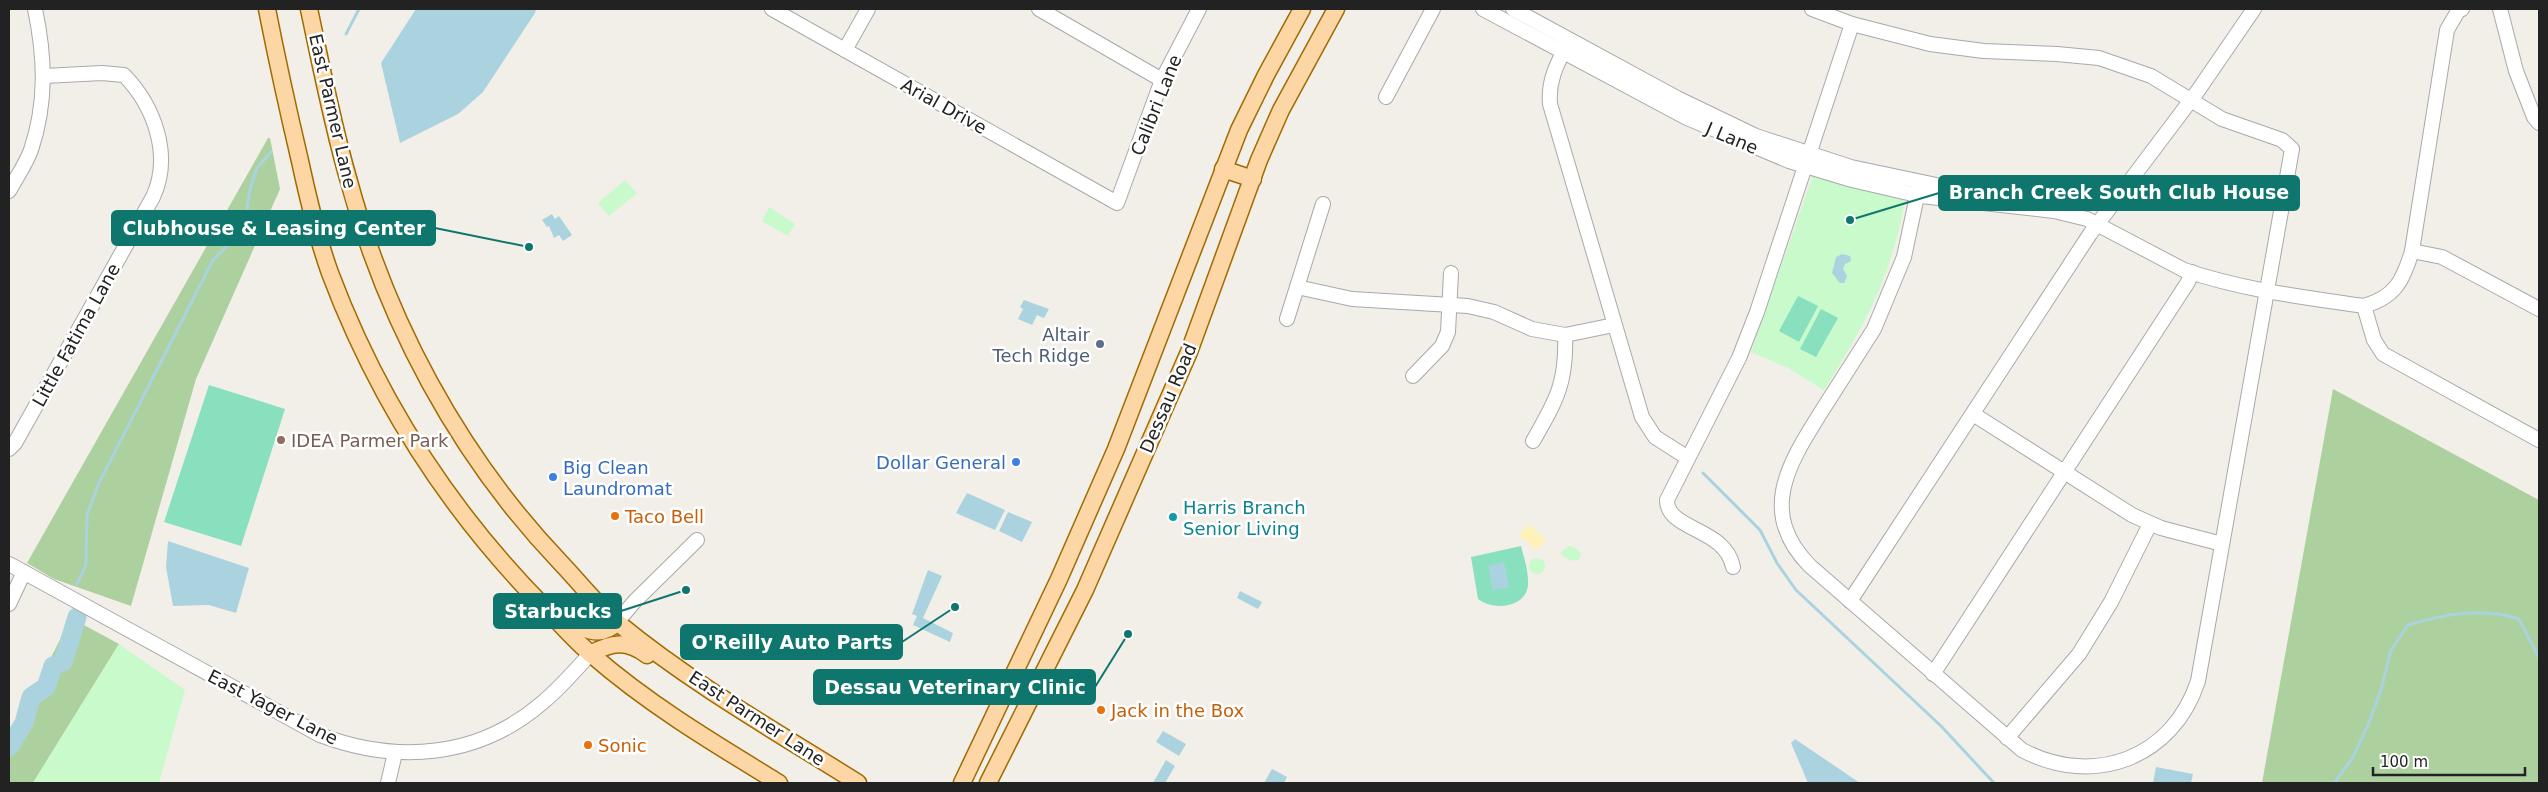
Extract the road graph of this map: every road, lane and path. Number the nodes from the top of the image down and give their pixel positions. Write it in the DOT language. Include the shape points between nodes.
graph roads {
  1 [pos="34,9"];
  2 [pos="267,9"];
  3 [pos="309,9"];
  4 [pos="772,9"];
  5 [pos="868,9"];
  6 [pos="1038,9"];
  7 [pos="1199,9"];
  8 [pos="1302,9"];
  9 [pos="1336,9"];
  10 [pos="1434,9"];
  11 [pos="1483,9"];
  12 [pos="1513,9"];
  13 [pos="1812,9"];
  14 [pos="2254,9"];
  15 [pos="2462,9"];
  16 [pos="2500,9"];
  17 [pos="1852,24"];
  18 [pos="1566,46"];
  19 [pos="845,50"];
  20 [pos="44,76"];
  21 [pos="1162,80"];
  22 [pos="1386,96"];
  23 [pos="2191,100"];
  24 [pos="2539,123"];
  25 [pos="1808,160"];
  26 [pos="1223,169"];
  27 [pos="1253,179"];
  28 [pos="1919,188"];
  29 [pos="9,191"];
  30 [pos="1117,203"];
  31 [pos="1323,204"];
  32 [pos="2098,224"];
  33 [pos="2412,251"];
  34 [pos="2192,272"];
  35 [pos="1451,273"];
  36 [pos="1297,287"];
  37 [pos="2268,293"];
  38 [pos="1449,303"];
  39 [pos="2364,306"];
  40 [pos="2539,310"];
  41 [pos="1287,319"];
  42 [pos="1614,325"];
  43 [pos="1565,335"];
  44 [pos="1413,376"];
  45 [pos="1973,414"];
  46 [pos="2539,440"];
  47 [pos="1533,441"];
  48 [pos="9,449"];
  49 [pos="1688,458"];
  50 [pos="2063,473"];
  51 [pos="2150,524"];
  52 [pos="698,540"];
  53 [pos="2222,544"];
  54 [pos="9,564"];
  55 [pos="1733,567"];
  56 [pos="506,568"];
  57 [pos="24,572"];
  58 [pos="1059,579"];
  59 [pos="1085,590"];
  60 [pos="1850,602"];
  61 [pos="9,604"];
  62 [pos="617,622"];
  63 [pos="590,654"];
  64 [pos="1933,674"];
  65 [pos="723,698"];
  66 [pos="2007,738"];
  67 [pos="396,754"];
  68 [pos="388,783"];
  69 [pos="779,783"];
  70 [pos="858,783"];
  71 [pos="962,783"];
  72 [pos="988,783"];
  1 -- 20 [label="street" via="41,37"];
  2 -- 56 [label="main road" via="310,206 330,271 356,336 422,456 466,520"];
  3 -- 62 [label="main road, East Parmer Lane" via="350,188 372,256 424,372 490,480 545,547"];
  4 -- 19 [label="street, Arial Drive"];
  5 -- 19 [label="street"];
  6 -- 21 [label="street"];
  7 -- 21 [label="street, Calibri Lane"];
  8 -- 26 [label="main road, Dessau Road" via="1266,75"];
  9 -- 27 [label="main road, Dessau Road" via="1281,110"];
  10 -- 22 [label="street"];
  11 -- 18 [label="street, J Lane"];
  12 -- 18 [label="street, J Lane"];
  13 -- 17 [label="street"];
  14 -- 23 [label="street"];
  15 -- 33 [label="street" via="2447,30"];
  16 -- 24 [label="street" via="2516,71"];
  17 -- 23 [label="street" via="1940,46 2099,58 2151,76"];
  17 -- 25 [label="street"];
  18 -- 25 [label="street, J Lane" via="1721,134"];
  18 -- 42 [label="street" via="1552,77 1550,104"];
  19 -- 30 [label="street, Arial Drive"];
  20 -- 29 [label="street" via="41,110 30,151"];
  20 -- 48 [label="street, Little Fatima Lane" via="124,75 153,120 162,169 153,198"];
  21 -- 30 [label="street, Calibri Lane"];
  23 -- 32 [label="street"];
  23 -- 37 [label="street" via="2222,119 2282,140 2292,150"];
  25 -- 28 [label="street, J Lane" via="1851,167"];
  25 -- 49 [label="street" via="1745,343"];
  26 -- 27 [label="main road"];
  26 -- 58 [label="main road, Dessau Road" via="1148,370"];
  27 -- 59 [label="main road, Dessau Road" via="1189,352"];
  28 -- 32 [label="street, J Lane" via="1960,190 2004,204 2087,218"];
  28 -- 60 [label="street" via="1904,257 1874,329 1798,450 1784,481 1783,512 1794,546 1810,566"];
  31 -- 36 [label="street"];
  32 -- 34 [label="street, J Lane"];
  32 -- 45 [label="street"];
  33 -- 39 [label="street" via="2405,275 2395,290"];
  33 -- 40 [label="street" via="2442,257"];
  34 -- 37 [label="street, J Lane"];
  34 -- 50 [label="street"];
  35 -- 38 [label="street"];
  36 -- 38 [label="street" via="1352,299"];
  36 -- 41 [label="street"];
  37 -- 39 [label="street, J Lane"];
  37 -- 53 [label="street"];
  38 -- 43 [label="street" via="1494,312 1532,329"];
  38 -- 44 [label="street" via="1445,340"];
  39 -- 46 [label="street" via="2374,340 2383,354"];
  42 -- 43 [label="street"];
  42 -- 49 [label="street" via="1637,404 1648,429 1662,443"];
  43 -- 47 [label="street" via="1563,380"];
  45 -- 50 [label="street"];
  45 -- 60 [label="street"];
  49 -- 55 [label="street" via="1667,500 1669,513 1717,541 1731,557"];
  50 -- 51 [label="street"];
  50 -- 64 [label="street"];
  51 -- 53 [label="street"];
  51 -- 66 [label="street" via="2090,638 2064,674"];
  52 -- 62 [label="street"];
  53 -- 66 [label="street" via="2198,680 2184,714 2163,739 2116,763 2080,767 2038,759"];
  54 -- 57 [label="street, East Yager Lane"];
  56 -- 62 [label="main road" via="525,575 577,626 606,631"];
  56 -- 63 [label="main road"];
  57 -- 61 [label="street"];
  57 -- 67 [label="street, East Yager Lane" via="320,735 357,748"];
  58 -- 59 [label="main road"];
  58 -- 71 [label="main road, Dessau Road"];
  59 -- 72 [label="main road, Dessau Road"];
  60 -- 64 [label="street"];
  62 -- 65 [label="main road, East Parmer Lane"];
  63 -- 65 [label="main road" via="610,644 629,645 699,694"];
  63 -- 67 [label="street, East Yager Lane" via="542,704 496,734 451,748"];
  63 -- 69 [label="main road" via="640,693"];
  64 -- 66 [label="street"];
  65 -- 70 [label="main road, East Parmer Lane"];
  67 -- 68 [label="street"];
}
